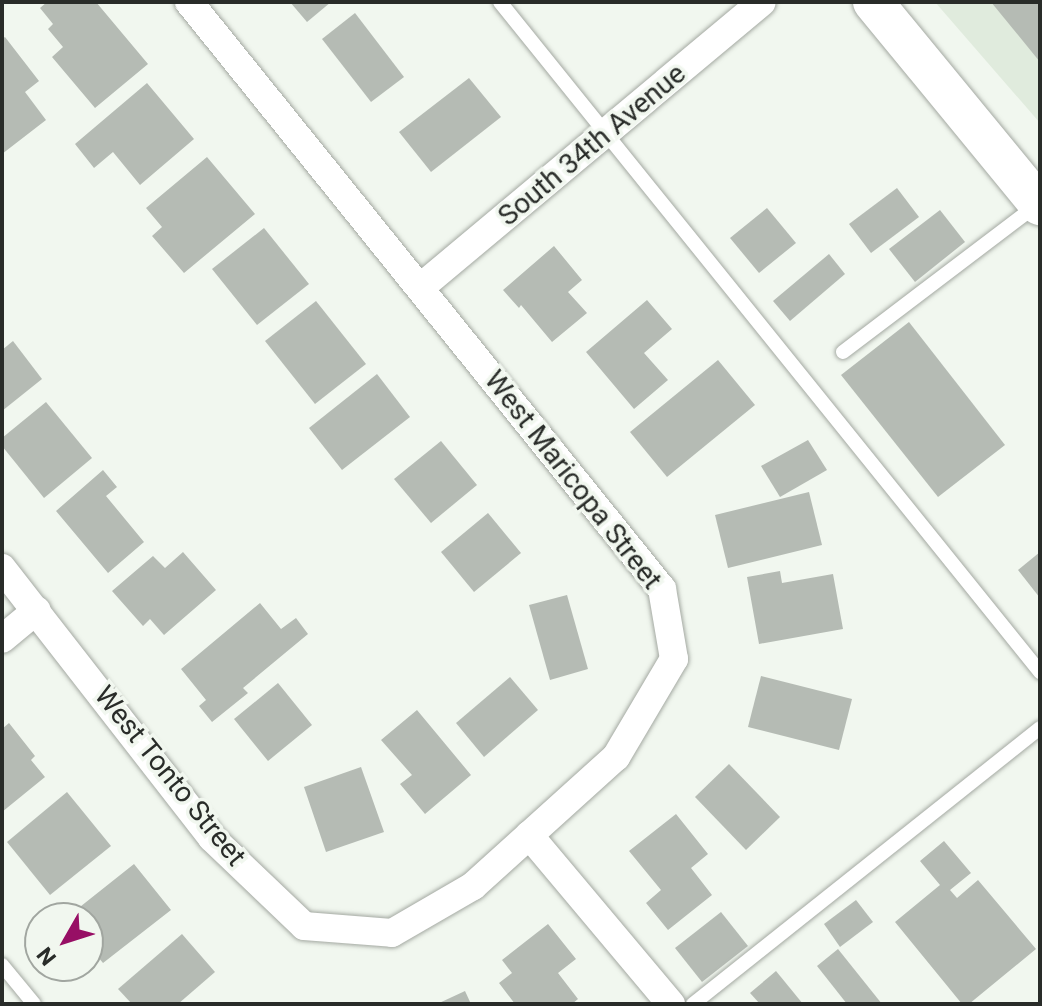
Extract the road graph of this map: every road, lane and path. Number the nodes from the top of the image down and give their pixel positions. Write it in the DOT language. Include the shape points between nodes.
graph roads {
  1 [pos="189,2"];
  2 [pos="500,2"];
  3 [pos="762,2"];
  4 [pos="873,2"];
  5 [pos="606,133"];
  6 [pos="1039,204"];
  7 [pos="421,287"];
  8 [pos="843,352"];
  9 [pos="2,568"];
  10 [pos="37,610"];
  11 [pos="2,639"];
  12 [pos="1040,672"];
  13 [pos="1040,728"];
  14 [pos="529,835"];
  15 [pos="2,965"];
  16 [pos="34,1004"];
  17 [pos="671,1004"];
  18 [pos="693,1004"];
  1 -- 7 [label="street, West Maricopa Street"];
  2 -- 5 [label="lane"];
  3 -- 5 [label="street, South 34th Avenue"];
  4 -- 6 [label="main road"];
  5 -- 7 [label="street, South 34th Avenue"];
  5 -- 12 [label="lane"];
  6 -- 8 [label="lane"];
  7 -- 14 [label="street, West Maricopa Street" via="662,589 674,659 616,757"];
  9 -- 10 [label="street, West Tonto Street"];
  10 -- 11 [label="street"];
  10 -- 14 [label="street, West Tonto Street" via="212,838 304,926 392,933 473,886"];
  13 -- 18 [label="lane"];
  14 -- 17 [label="street"];
  15 -- 16 [label="lane"];
}
